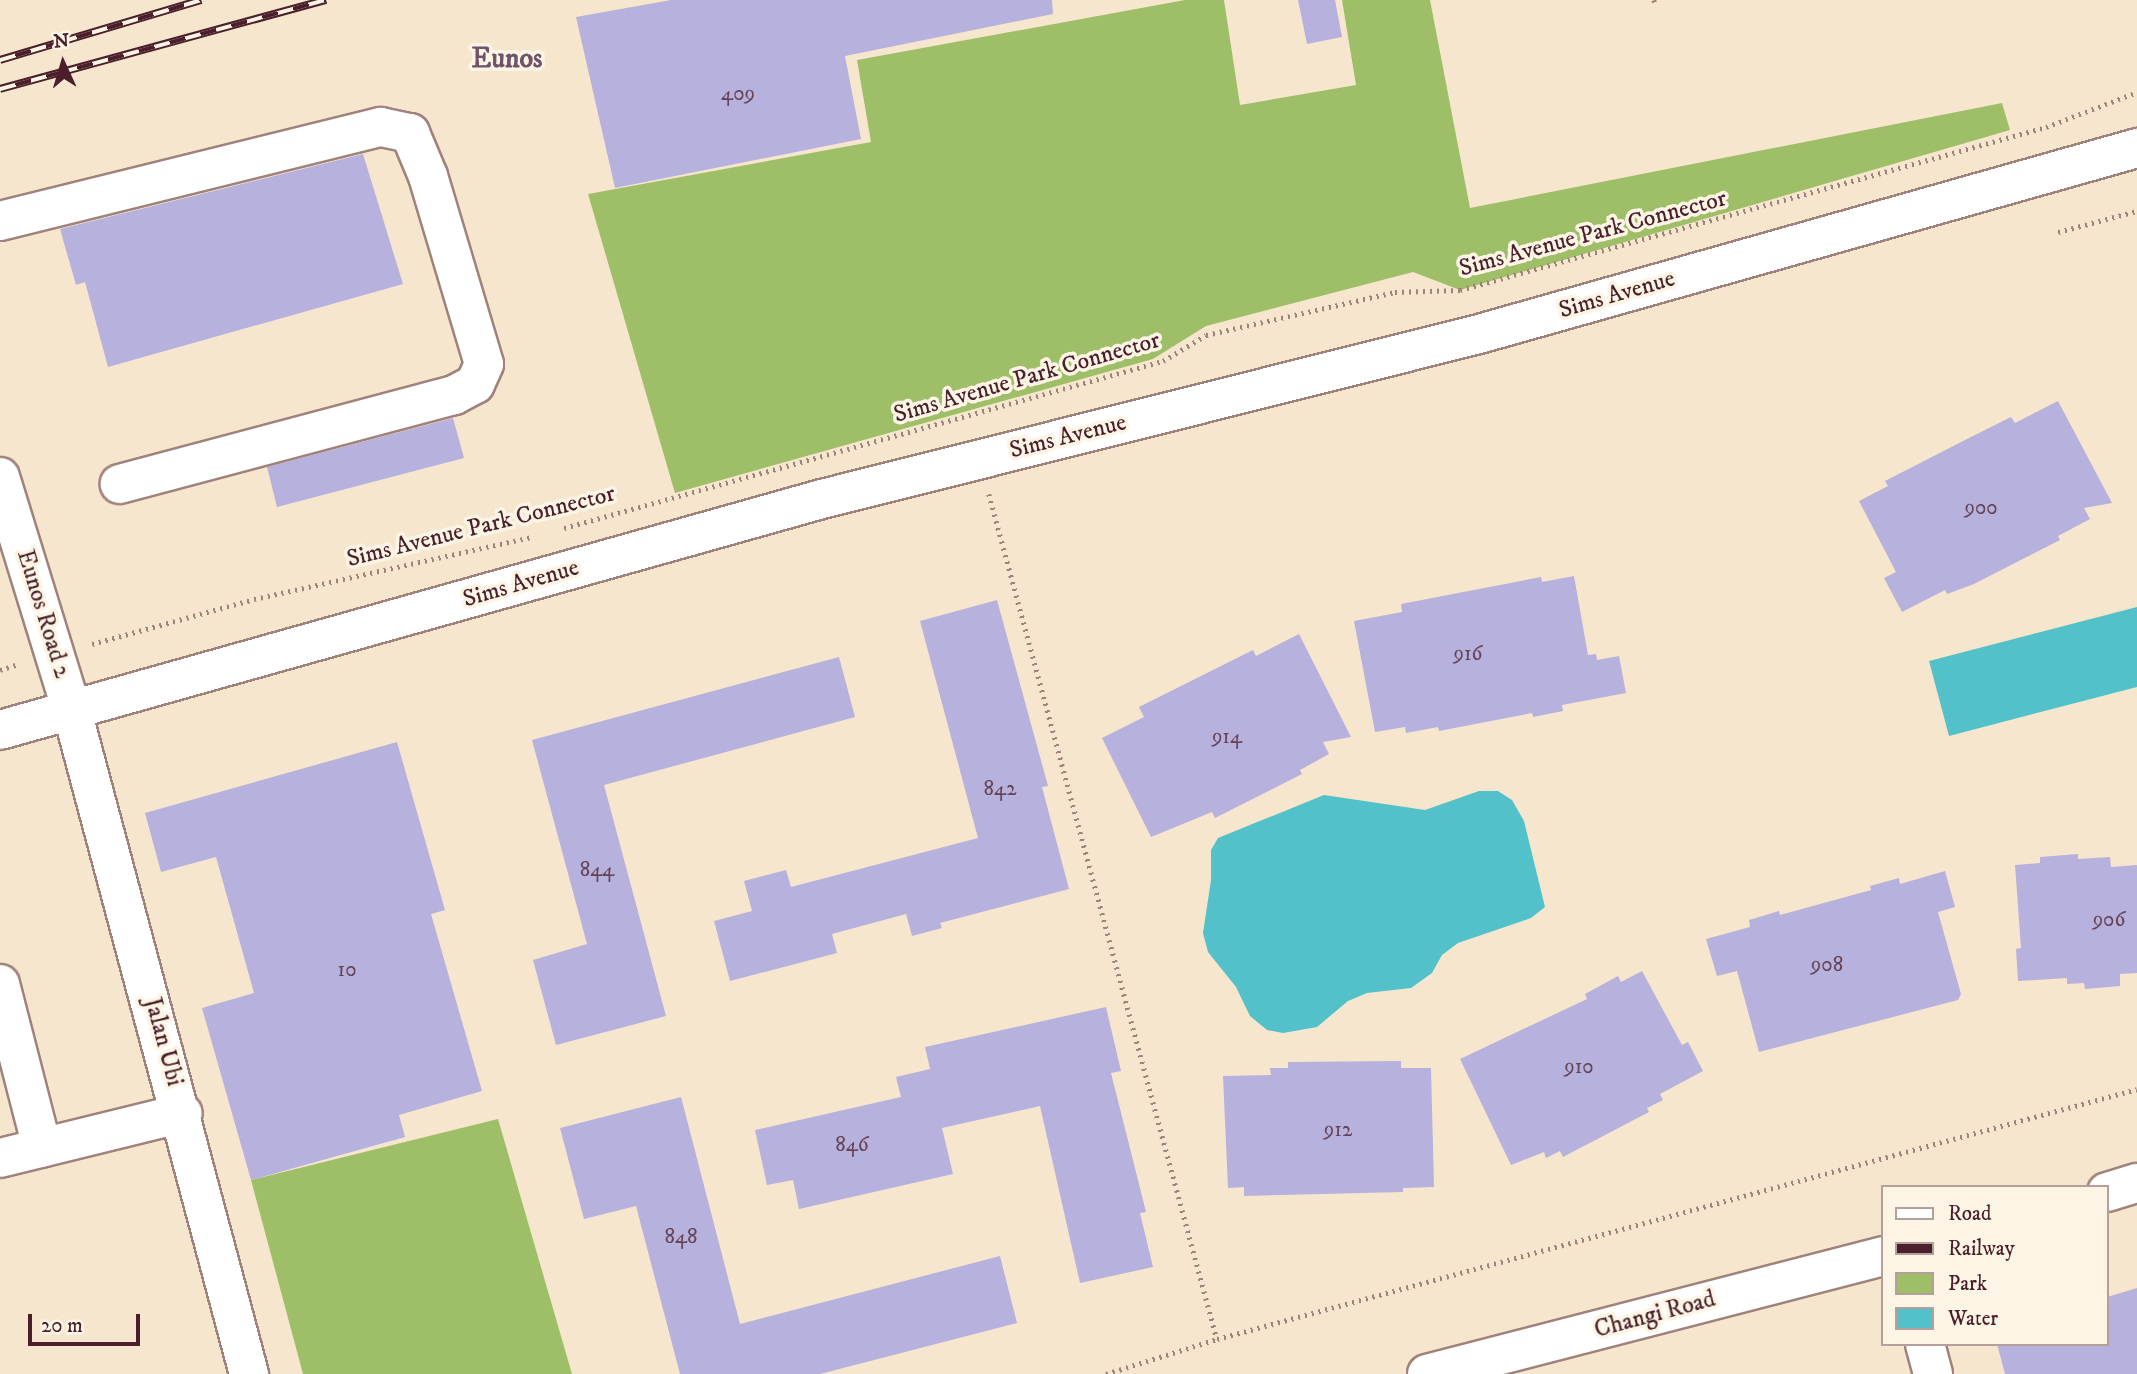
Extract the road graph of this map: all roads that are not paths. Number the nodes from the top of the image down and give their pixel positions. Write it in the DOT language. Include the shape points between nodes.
graph roads {
  1 [pos="2137,148"];
  2 [pos="0,221"];
  3 [pos="0,477"];
  4 [pos="120,484"];
  5 [pos="72,711"];
  6 [pos="0,730"];
  7 [pos="0,984"];
  8 [pos="183,1113"];
  9 [pos="42,1148"];
  10 [pos="0,1158"];
  11 [pos="2137,1183"];
  12 [pos="2109,1191"];
  13 [pos="1882,1256"];
  14 [pos="1926,1346"];
  15 [pos="1507,1365"];
  16 [pos="249,1374"];
  17 [pos="1427,1374"];
  18 [pos="1933,1374"];
  1 -- 5 [label="main road, Sims Avenue" via="1479,334 808,503"];
  2 -- 4 [label="main road" via="381,127 410,133 428,176 484,364 475,384 454,396"];
  3 -- 5 [label="main road, Eunos Road 2"];
  5 -- 6 [label="main road, Sims Avenue"];
  5 -- 8 [label="main road, Jalan Ubi"];
  7 -- 9 [label="main road"];
  8 -- 9 [label="main road"];
  8 -- 16 [label="main road, Jalan Ubi"];
  9 -- 10 [label="main road"];
  11 -- 12 [label="main road"];
  13 -- 15 [label="main road, Changi Road"];
  14 -- 18 [label="main road"];
  15 -- 17 [label="main road, Changi Road"];
}
